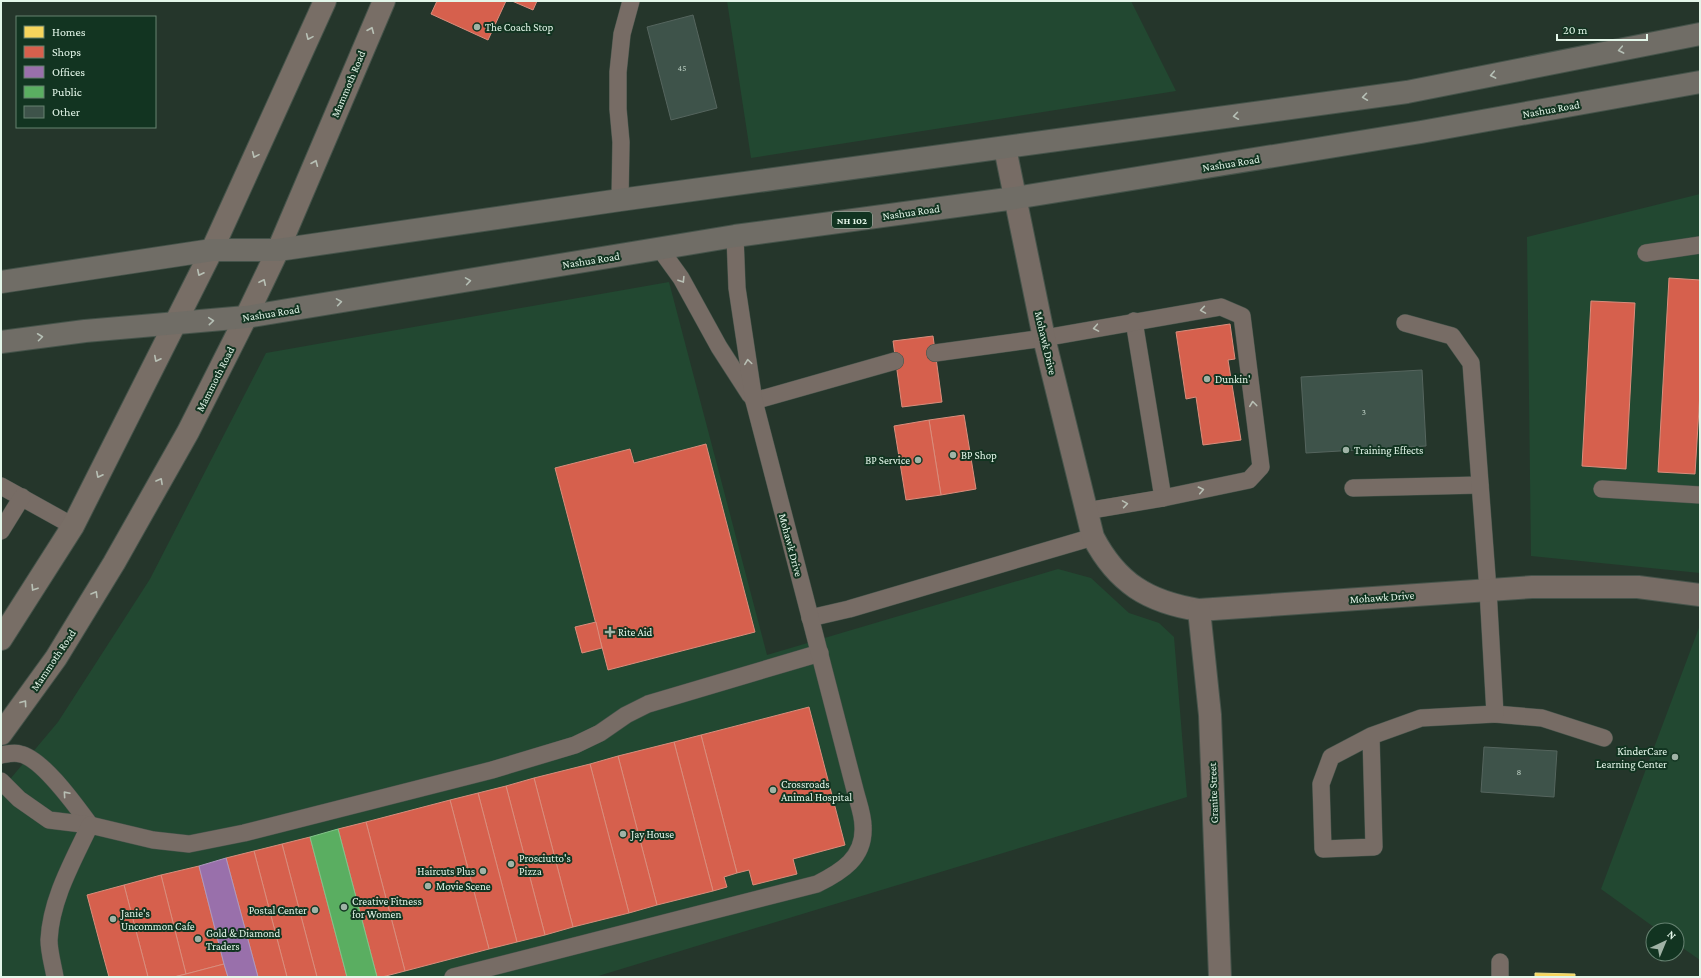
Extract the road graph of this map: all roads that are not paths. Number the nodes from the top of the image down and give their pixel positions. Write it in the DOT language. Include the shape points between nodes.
graph roads {
  1 [pos="325,1"];
  2 [pos="384,1"];
  3 [pos="632,1"];
  4 [pos="1700,34"];
  5 [pos="1700,82"];
  6 [pos="1005,148"];
  7 [pos="1015,198"];
  8 [pos="620,200"];
  9 [pos="736,236"];
  10 [pos="1700,245"];
  11 [pos="660,249"];
  12 [pos="212,250"];
  13 [pos="278,250"];
  14 [pos="1646,253"];
  15 [pos="1,282"];
  16 [pos="246,317"];
  17 [pos="1134,321"];
  18 [pos="1405,322"];
  19 [pos="175,324"];
  20 [pos="1044,338"];
  21 [pos="1,342"];
  22 [pos="935,353"];
  23 [pos="895,361"];
  24 [pos="754,401"];
  25 [pos="1480,485"];
  26 [pos="1,486"];
  27 [pos="1353,488"];
  28 [pos="1602,489"];
  29 [pos="1700,495"];
  30 [pos="22,497"];
  31 [pos="1163,498"];
  32 [pos="1086,511"];
  33 [pos="73,526"];
  34 [pos="1,531"];
  35 [pos="1093,536"];
  36 [pos="1488,590"];
  37 [pos="1700,595"];
  38 [pos="1199,610"];
  39 [pos="810,618"];
  40 [pos="1,639"];
  41 [pos="820,653"];
  42 [pos="1494,714"];
  43 [pos="1,734"];
  44 [pos="1370,736"];
  45 [pos="1604,738"];
  46 [pos="1,755"];
  47 [pos="1,781"];
  48 [pos="90,825"];
  49 [pos="55,977"];
  50 [pos="453,977"];
  51 [pos="1220,977"];
  1 -- 12 [label="main road, one-way"];
  13 -- 2 [label="main road, Mammoth Road, one-way"];
  3 -- 8 [label="lane" via="622,34 618,72"];
  4 -- 6 [label="main road, one-way" via="1407,92"];
  5 -- 7 [label="main road, Nashua Road / NH 102" via="1429,130"];
  6 -- 7 [label="street, Mohawk Drive"];
  6 -- 8 [label="main road"];
  7 -- 9 [label="main road, Nashua Road / NH 102"];
  7 -- 20 [label="street, Mohawk Drive"];
  8 -- 13 [label="main road"];
  9 -- 11 [label="main road, Nashua Road / NH 102"];
  24 -- 9 [label="lane, Mohawk Drive, one-way" via="737,288"];
  10 -- 14 [label="lane"];
  16 -- 11 [label="main road, Nashua Road / NH 102, one-way"];
  11 -- 24 [label="lane, one-way" via="681,278 719,347"];
  12 -- 13 [label="main road"];
  12 -- 15 [label="main road"];
  12 -- 19 [label="main road, one-way"];
  16 -- 13 [label="main road, Mammoth Road, one-way"];
  19 -- 16 [label="main road, Nashua Road / NH 102, one-way"];
  43 -- 16 [label="main road, Mammoth Road, one-way" via="56,658 114,563 188,432"];
  17 -- 20 [label="lane, one-way"];
  17 -- 31 [label="lane"];
  31 -- 17 [label="lane, one-way" via="1249,480 1261,468 1242,316 1221,307"];
  18 -- 25 [label="lane" via="1452,336 1471,363"];
  21 -- 19 [label="main road, Nashua Road / NH 102, one-way" via="85,331"];
  19 -- 33 [label="main road, one-way"];
  20 -- 22 [label="lane"];
  20 -- 32 [label="street, Mohawk Drive"];
  23 -- 24 [label="lane"];
  24 -- 39 [label="lane, Mohawk Drive"];
  25 -- 27 [label="lane"];
  25 -- 36 [label="lane"];
  26 -- 30 [label="lane"];
  28 -- 29 [label="lane"];
  30 -- 33 [label="lane"];
  30 -- 34 [label="lane"];
  32 -- 31 [label="lane, one-way"];
  32 -- 35 [label="street, Mohawk Drive"];
  33 -- 40 [label="main road, one-way"];
  35 -- 38 [label="street, Mohawk Drive" via="1104,556 1133,586 1176,606"];
  35 -- 39 [label="lane" via="849,609"];
  36 -- 37 [label="street, Mohawk Drive" via="1532,587 1638,587"];
  36 -- 38 [label="street, Mohawk Drive"];
  36 -- 42 [label="lane"];
  38 -- 51 [label="street, Granite Street" via="1210,714"];
  39 -- 41 [label="lane, Mohawk Drive"];
  41 -- 48 [label="lane" via="648,704 600,733 574,745 492,770 244,833 189,844 153,840"];
  41 -- 50 [label="lane, Mohawk Drive" via="863,827 861,844 854,860 838,874 817,884"];
  42 -- 44 [label="lane" via="1421,718"];
  42 -- 45 [label="lane" via="1542,718"];
  44 -- 44 [label="lane" via="1331,757 1321,784 1323,848 1374,847"];
  48 -- 46 [label="lane, one-way" via="69,796 40,765 20,754"];
  47 -- 48 [label="lane" via="18,799 49,820"];
  48 -- 49 [label="lane" via="66,876 52,916 49,942"];
}
